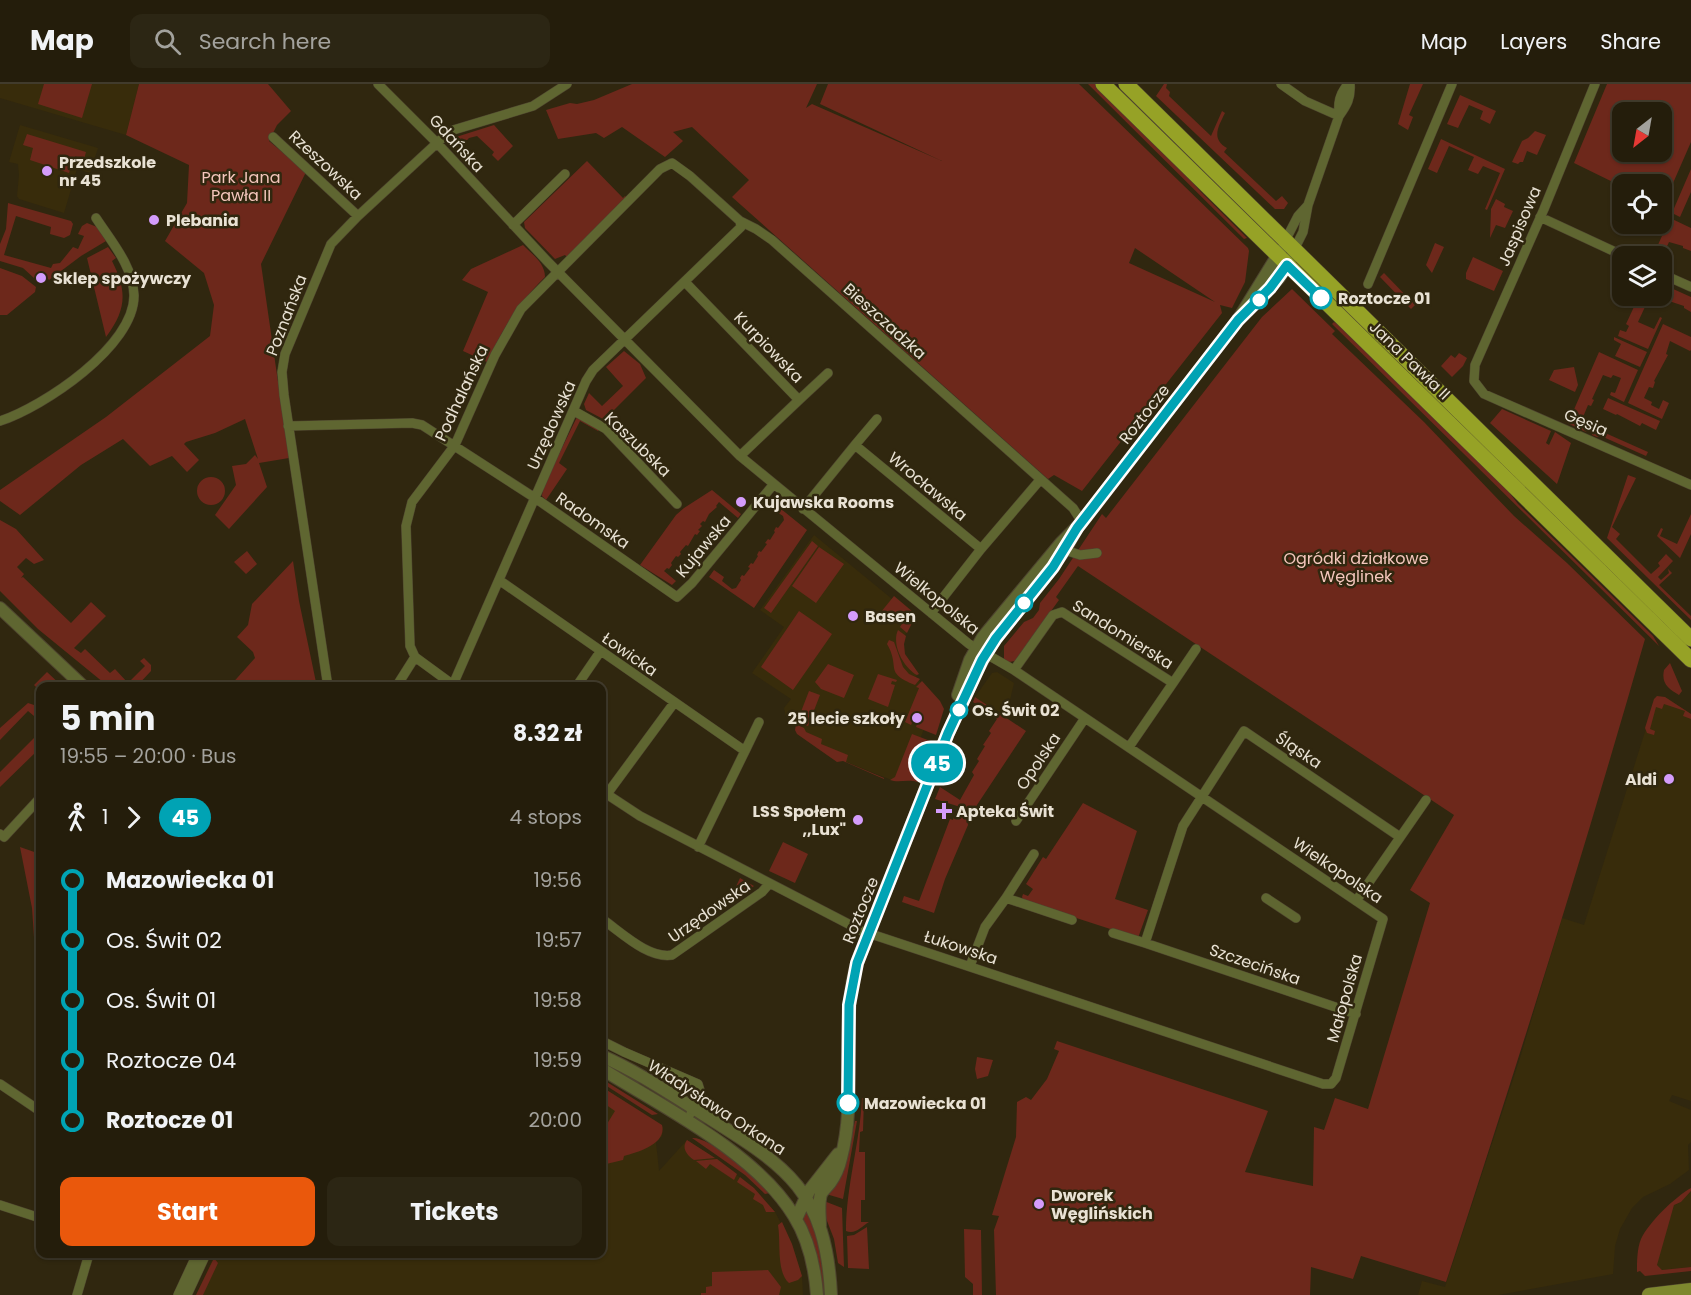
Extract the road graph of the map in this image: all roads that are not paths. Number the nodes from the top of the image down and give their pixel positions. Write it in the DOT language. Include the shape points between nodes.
graph roads {
  1 [pos="378,84"];
  2 [pos="567,84"];
  3 [pos="1103,84"];
  4 [pos="1126,84"];
  5 [pos="1281,84"];
  6 [pos="1349,84"];
  7 [pos="1452,84"];
  8 [pos="1595,84"];
  9 [pos="554,88"];
  10 [pos="1338,116"];
  11 [pos="273,137"];
  12 [pos="437,143"];
  13 [pos="672,163"];
  14 [pos="565,174"];
  15 [pos="358,216"];
  16 [pos="1540,217"];
  17 [pos="96,218"];
  18 [pos="740,221"];
  19 [pos="513,225"];
  20 [pos="1290,245"];
  21 [pos="1612,250"];
  22 [pos="1283,260"];
  23 [pos="558,271"];
  24 [pos="1672,278"];
  25 [pos="685,282"];
  26 [pos="1368,284"];
  27 [pos="1691,287"];
  28 [pos="624,340"];
  29 [pos="828,373"];
  30 [pos="1474,381"];
  31 [pos="799,400"];
  32 [pos="574,411"];
  33 [pos="877,419"];
  34 [pos="0,421"];
  35 [pos="288,426"];
  36 [pos="455,445"];
  37 [pos="855,445"];
  38 [pos="740,456"];
  39 [pos="1040,480"];
  40 [pos="773,484"];
  41 [pos="1691,485"];
  42 [pos="535,498"];
  43 [pos="677,504"];
  44 [pos="1073,508"];
  45 [pos="803,509"];
  46 [pos="1092,509"];
  47 [pos="1079,525"];
  48 [pos="981,549"];
  49 [pos="1065,550"];
  50 [pos="1097,553"];
  51 [pos="499,580"];
  52 [pos="677,597"];
  53 [pos="0,608"];
  54 [pos="931,613"];
  55 [pos="1691,639"];
  56 [pos="1196,649"];
  57 [pos="981,651"];
  58 [pos="600,652"];
  59 [pos="415,657"];
  60 [pos="1691,660"];
  61 [pos="1014,670"];
  62 [pos="79,682"];
  63 [pos="327,682"];
  64 [pos="399,682"];
  65 [pos="449,682"];
  66 [pos="456,682"];
  67 [pos="579,682"];
  68 [pos="1173,683"];
  69 [pos="674,703"];
  70 [pos="1085,718"];
  71 [pos="759,722"];
  72 [pos="1129,747"];
  73 [pos="745,751"];
  74 [pos="606,789"];
  75 [pos="606,793"];
  76 [pos="1202,796"];
  77 [pos="1426,800"];
  78 [pos="36,802"];
  79 [pos="1016,821"];
  80 [pos="0,834"];
  81 [pos="1400,837"];
  82 [pos="698,847"];
  83 [pos="1034,854"];
  84 [pos="769,884"];
  85 [pos="1006,898"];
  86 [pos="1266,898"];
  87 [pos="1356,901"];
  88 [pos="1296,918"];
  89 [pos="1383,919"];
  90 [pos="1072,920"];
  91 [pos="606,921"];
  92 [pos="868,932"];
  93 [pos="1113,933"];
  94 [pos="1145,943"];
  95 [pos="970,966"];
  96 [pos="1356,1014"];
  97 [pos="606,1043"];
  98 [pos="606,1058"];
  99 [pos="606,1071"];
  100 [pos="0,1084"];
  101 [pos="1331,1084"];
  102 [pos="36,1108"];
  103 [pos="694,1109"];
  104 [pos="686,1121"];
  105 [pos="792,1178"];
  106 [pos="818,1188"];
  107 [pos="777,1192"];
  108 [pos="806,1197"];
  109 [pos="0,1205"];
  110 [pos="36,1217"];
  111 [pos="796,1219"];
  112 [pos="820,1226"];
  113 [pos="89,1258"];
  114 [pos="195,1258"];
  115 [pos="204,1258"];
  116 [pos="1691,1290"];
  117 [pos="77,1295"];
  118 [pos="178,1295"];
  119 [pos="187,1295"];
  120 [pos="817,1295"];
  121 [pos="831,1295"];
  122 [pos="1650,1295"];
  1 -- 12 [label="street, Gdańska"];
  2 -- 9 [label="street, Poznańska"];
  3 -- 22 [label="main road, Jana Pawła II"];
  4 -- 20 [label="main road, Jana Pawła II"];
  5 -- 10 [label="street" via="1305,101"];
  6 -- 10 [label="street" via="1339,98"];
  7 -- 26 [label="street"];
  8 -- 16 [label="street, Jaspisowa"];
  9 -- 12 [label="street, Poznańska" via="533,106 450,131"];
  10 -- 20 [label="street"];
  11 -- 15 [label="street, Rzeszowska"];
  12 -- 15 [label="street, Poznańska"];
  12 -- 19 [label="street, Gdańska"];
  13 -- 18 [label="street, Bieszczadzka"];
  13 -- 23 [label="street, Podhalańska" via="660,169"];
  14 -- 19 [label="street"];
  15 -- 35 [label="street, Poznańska" via="326,253 285,354 282,372"];
  16 -- 21 [label="street"];
  16 -- 30 [label="street, Jaspisowa" via="1475,365"];
  17 -- 34 [label="street" via="124,260 132,281 134,296 126,324 113,345 66,385"];
  18 -- 25 [label="street, Urzędowska" via="741,226"];
  18 -- 39 [label="street, Bieszczadzka" via="772,240"];
  19 -- 23 [label="street, Gdańska"];
  20 -- 22 [label="street, Roztocze"];
  20 -- 55 [label="main road, Jana Pawła II"];
  22 -- 46 [label="street, Roztocze"];
  22 -- 60 [label="main road, Jana Pawła II"];
  23 -- 28 [label="street, Gdańska"];
  23 -- 36 [label="street, Podhalańska" via="521,309 510,327"];
  24 -- 27 [label="street"];
  25 -- 28 [label="street, Urzędowska"];
  25 -- 31 [label="street, Kurpiowska"];
  28 -- 32 [label="street, Urzędowska" via="593,370"];
  28 -- 38 [label="street, Wielkopolska"];
  29 -- 31 [label="street"];
  30 -- 41 [label="street, Gęsia" via="1484,394"];
  31 -- 38 [label="street, Kurpiowska"];
  32 -- 42 [label="street, Urzędowska"];
  32 -- 43 [label="street, Kaszubska" via="606,429"];
  33 -- 37 [label="street"];
  35 -- 36 [label="street, Radomska" via="412,423"];
  35 -- 63 [label="street, Poznańska"];
  36 -- 42 [label="street, Radomska"];
  36 -- 59 [label="street, Podhalańska" via="412,502 407,517 410,639"];
  37 -- 45 [label="street"];
  37 -- 48 [label="street, Wrocławska"];
  38 -- 40 [label="street, Wielkopolska"];
  39 -- 44 [label="street, Bieszczadzka"];
  39 -- 48 [label="street"];
  40 -- 45 [label="street, Wielkopolska"];
  40 -- 52 [label="street, Kujawska"];
  42 -- 51 [label="street, Urzędowska"];
  42 -- 52 [label="street, Radomska"];
  44 -- 46 [label="street"];
  44 -- 47 [label="street, Bieszczadzka"];
  45 -- 54 [label="street, Wielkopolska"];
  46 -- 47 [label="street, Roztocze"];
  47 -- 49 [label="street, Roztocze"];
  47 -- 57 [label="street, Roztocze" via="983,637"];
  48 -- 54 [label="street"];
  49 -- 50 [label="street" via="1080,555"];
  49 -- 57 [label="street, Roztocze" via="996,638"];
  51 -- 58 [label="street, Łowicka"];
  51 -- 66 [label="street, Urzędowska"];
  53 -- 62 [label="street"];
  54 -- 57 [label="street, Wielkopolska"];
  56 -- 68 [label="street, Sandomierska"];
  57 -- 61 [label="street, Wielkopolska"];
  57 -- 92 [label="street, Roztocze" via="967,668 948,733"];
  58 -- 67 [label="street"];
  58 -- 69 [label="street, Łowicka"];
  59 -- 64 [label="street"];
  59 -- 65 [label="street"];
  61 -- 68 [label="street, Sandomierska" via="1053,615 1062,612"];
  61 -- 70 [label="street, Wielkopolska"];
  68 -- 72 [label="street, Sandomierska"];
  69 -- 73 [label="street, Łowicka"];
  69 -- 74 [label="street"];
  70 -- 72 [label="street, Wielkopolska"];
  70 -- 79 [label="street, Opolska"];
  71 -- 73 [label="street"];
  72 -- 76 [label="street, Wielkopolska"];
  73 -- 82 [label="street"];
  75 -- 82 [label="street, Łukowska"];
  76 -- 81 [label="street, Śląska" via="1244,731"];
  76 -- 87 [label="street, Wielkopolska"];
  76 -- 94 [label="street" via="1183,826"];
  77 -- 81 [label="street"];
  78 -- 80 [label="street" via="4,837"];
  81 -- 87 [label="street"];
  82 -- 84 [label="street, Łukowska"];
  83 -- 85 [label="street"];
  84 -- 91 [label="street, Urzędowska" via="672,955 657,954 640,946"];
  84 -- 92 [label="street, Łukowska"];
  85 -- 90 [label="street"];
  85 -- 95 [label="street" via="986,927"];
  86 -- 88 [label="street"];
  87 -- 89 [label="street, Wielkopolska"];
  89 -- 96 [label="street, Małopolska"];
  92 -- 95 [label="street, Łukowska"];
  92 -- 106 [label="street, Roztocze" via="850,995 844,1145"];
  93 -- 94 [label="street, Szczecińska"];
  94 -- 96 [label="street, Szczecińska"];
  95 -- 101 [label="street, Łukowska" via="1312,1081"];
  96 -- 101 [label="street, Małopolska"];
  97 -- 103 [label="street" via="698,1084 701,1094"];
  98 -- 103 [label="street, Władysława Orkana"];
  99 -- 104 [label="street, Władysława Orkana"];
  100 -- 102 [label="street"];
  103 -- 104 [label="street"];
  103 -- 105 [label="street, Władysława Orkana" via="758,1149"];
  104 -- 107 [label="street, Władysława Orkana" via="751,1167"];
  105 -- 106 [label="street"];
  105 -- 108 [label="street, Władysława Orkana"];
  106 -- 108 [label="street, Roztocze"];
  106 -- 112 [label="street"];
  107 -- 108 [label="street"];
  107 -- 111 [label="street, Władysława Orkana"];
  108 -- 111 [label="street, Roztocze"];
  108 -- 112 [label="street"];
  109 -- 110 [label="street"];
  111 -- 120 [label="street" via="811,1256"];
  112 -- 121 [label="street" via="828,1255"];
  113 -- 117 [label="street"];
  114 -- 118 [label="street"];
  115 -- 119 [label="street"];
  116 -- 122 [label="main road"];
}
